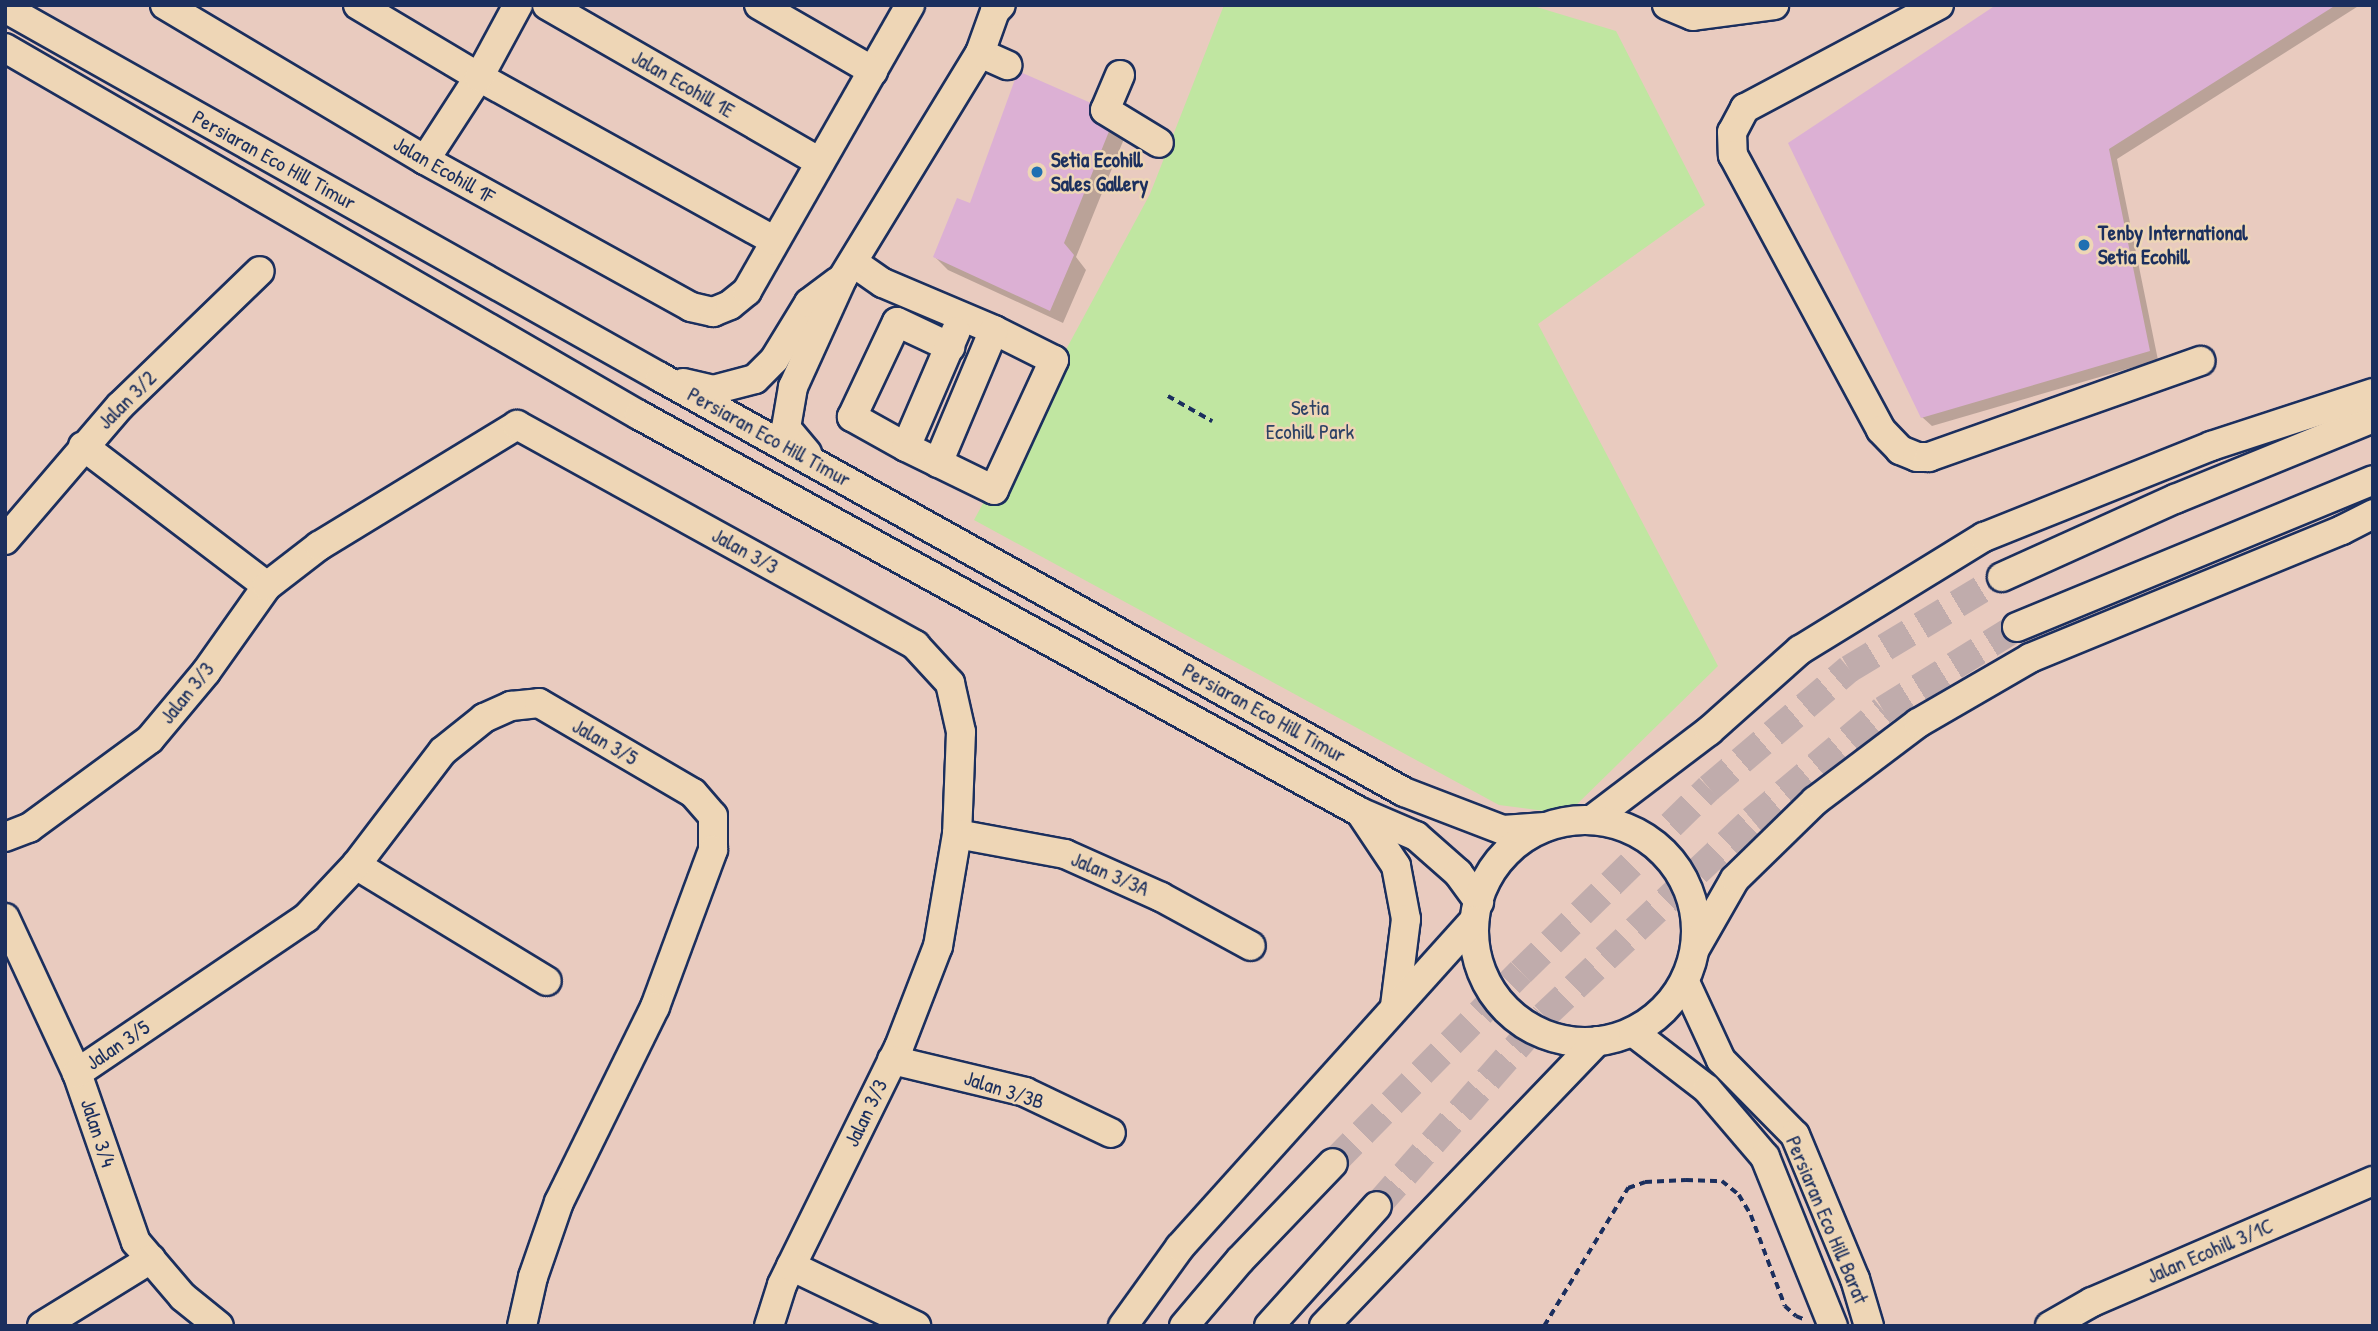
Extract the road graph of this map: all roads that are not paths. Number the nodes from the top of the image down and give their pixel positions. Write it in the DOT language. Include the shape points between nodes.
graph roads {
  1 [pos="358,5"];
  2 [pos="517,5"];
  3 [pos="547,5"];
  4 [pos="760,5"];
  5 [pos="910,5"];
  6 [pos="1001,5"];
  7 [pos="1667,5"];
  8 [pos="1774,5"];
  9 [pos="1939,5"];
  10 [pos="5,8"];
  11 [pos="181,9"];
  12 [pos="5,48"];
  13 [pos="980,53"];
  14 [pos="1007,65"];
  15 [pos="873,71"];
  16 [pos="1120,75"];
  17 [pos="479,77"];
  18 [pos="1159,143"];
  19 [pos="425,160"];
  20 [pos="820,162"];
  21 [pos="775,241"];
  22 [pos="260,271"];
  23 [pos="848,271"];
  24 [pos="961,316"];
  25 [pos="994,330"];
  26 [pos="950,347"];
  27 [pos="2200,361"];
  28 [pos="660,377"];
  29 [pos="2373,393"];
  30 [pos="2373,418"];
  31 [pos="83,446"];
  32 [pos="906,447"];
  33 [pos="938,463"];
  34 [pos="822,466"];
  35 [pos="2373,480"];
  36 [pos="2373,514"];
  37 [pos="5,540"];
  38 [pos="2002,577"];
  39 [pos="267,586"];
  40 [pos="2017,627"];
  41 [pos="1360,812"];
  42 [pos="1593,819"];
  43 [pos="1545,827"];
  44 [pos="957,834"];
  45 [pos="5,837"];
  46 [pos="356,865"];
  47 [pos="1476,911"];
  48 [pos="5,918"];
  49 [pos="1251,946"];
  50 [pos="1696,947"];
  51 [pos="547,981"];
  52 [pos="1685,982"];
  53 [pos="1395,1006"];
  54 [pos="1633,1032"];
  55 [pos="1597,1041"];
  56 [pos="892,1060"];
  57 [pos="77,1073"];
  58 [pos="1111,1133"];
  59 [pos="1333,1163"];
  60 [pos="2373,1181"];
  61 [pos="1377,1206"];
  62 [pos="151,1259"];
  63 [pos="791,1266"];
  64 [pos="1833,1324"];
  65 [pos="42,1326"];
  66 [pos="219,1326"];
  67 [pos="522,1326"];
  68 [pos="769,1326"];
  69 [pos="916,1326"];
  70 [pos="1123,1326"];
  71 [pos="1184,1326"];
  72 [pos="1269,1326"];
  73 [pos="1324,1326"];
  74 [pos="1869,1326"];
  75 [pos="2050,1326"];
  1 -- 17 [label="street"];
  2 -- 17 [label="street"];
  3 -- 20 [label="street, Jalan Ecohill 1E"];
  4 -- 15 [label="street"];
  5 -- 15 [label="street"];
  6 -- 13 [label="street"];
  7 -- 8 [label="street" via="1693,16"];
  9 -- 27 [label="street" via="1745,108 1732,132 1733,155 1881,430 1900,450 1929,457"];
  10 -- 28 [label="street, Persiaran Eco Hill Timur"];
  11 -- 19 [label="street, Jalan Ecohill 1F"];
  12 -- 41 [label="street, Persiaran Eco Hill Timur" via="639,415"];
  13 -- 14 [label="street"];
  13 -- 23 [label="street"];
  15 -- 20 [label="street"];
  16 -- 18 [label="street" via="1105,110"];
  17 -- 19 [label="street"];
  17 -- 21 [label="street"];
  19 -- 21 [label="street, Jalan Ecohill 1F" via="691,307 713,312 747,291"];
  20 -- 21 [label="street"];
  22 -- 31 [label="street, Jalan 3/2"];
  23 -- 24 [label="street"];
  23 -- 28 [label="street" via="809,303 774,360 755,379 713,390"];
  23 -- 34 [label="street" via="788,407 786,428"];
  24 -- 25 [label="street"];
  24 -- 26 [label="street"];
  25 -- 33 [label="street"];
  25 -- 33 [label="street" via="1054,360 994,489"];
  26 -- 32 [label="street"];
  26 -- 32 [label="street" via="897,322 852,417"];
  28 -- 34 [label="street, Persiaran Eco Hill Timur"];
  29 -- 42 [label="street" via="2211,446 1984,537 1800,650 1709,731"];
  30 -- 38 [label="street" via="2175,499"];
  31 -- 37 [label="street, Jalan 3/2"];
  31 -- 39 [label="street"];
  32 -- 33 [label="street"];
  34 -- 43 [label="street, Persiaran Eco Hill Timur" via="1404,792 1503,830"];
  35 -- 40 [label="street"];
  36 -- 50 [label="street" via="2030,658 1918,723 1815,801 1735,879"];
  39 -- 44 [label="street, Jalan 3/3" via="319,546 517,425 915,645 950,683 961,732"];
  39 -- 45 [label="street, Jalan 3/3" via="206,672 150,739 29,828"];
  41 -- 47 [label="street, Persiaran Eco Hill Timur" via="1416,836 1458,873"];
  41 -- 53 [label="street" via="1396,866 1406,919"];
  42 -- 43 [label="street"];
  42 -- 50 [label="street" via="1641,835 1664,853 1682,876 1695,910"];
  43 -- 47 [label="street" via="1518,842 1496,863"];
  44 -- 49 [label="street, Jalan 3/3A" via="1065,854 1161,897"];
  44 -- 56 [label="street, Jalan 3/3" via="938,946"];
  46 -- 51 [label="street"];
  46 -- 57 [label="street, Jalan 3/5" via="306,918"];
  46 -- 67 [label="street, Jalan 3/5" via="443,751 484,718 510,706 538,703 693,793 713,816 713,850 678,948 655,1007 559,1202"];
  47 -- 53 [label="street"];
  47 -- 55 [label="street" via="1476,950 1485,978 1502,1004 1524,1023 1559,1039"];
  48 -- 57 [label="street, Jalan 3/4"];
  50 -- 52 [label="street"];
  52 -- 54 [label="street" via="1663,1011"];
  52 -- 74 [label="street, Persiaran Eco Hill Barat" via="1721,1060 1795,1135 1855,1279"];
  53 -- 70 [label="street" via="1180,1247"];
  54 -- 55 [label="street"];
  54 -- 64 [label="street, Persiaran Eco Hill Barat" via="1707,1089 1765,1157"];
  55 -- 73 [label="street"];
  56 -- 58 [label="street, Jalan 3/3B" via="1025,1092"];
  56 -- 63 [label="street, Jalan 3/3"];
  57 -- 62 [label="street, Jalan 3/4" via="136,1242"];
  59 -- 71 [label="street"];
  60 -- 75 [label="street, Jalan Ecohill 3/1C" via="2092,1302"];
  61 -- 72 [label="street"];
  62 -- 65 [label="street"];
  62 -- 66 [label="street, Jalan 3/4" via="183,1297"];
  63 -- 68 [label="street, Jalan 3/3"];
  63 -- 69 [label="street"];
}
